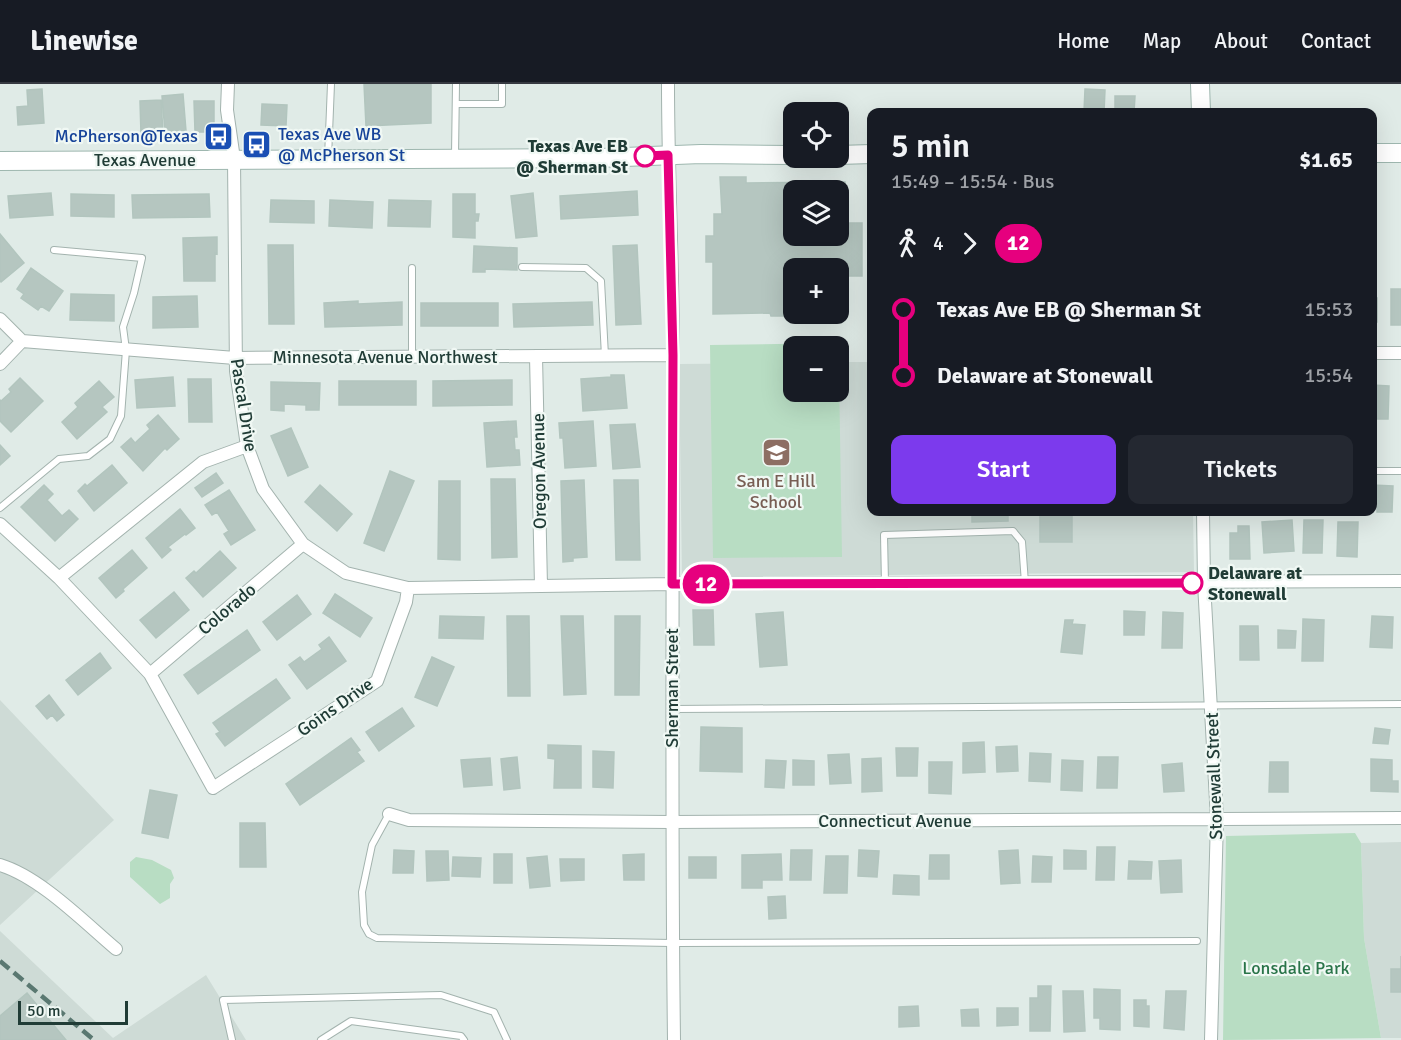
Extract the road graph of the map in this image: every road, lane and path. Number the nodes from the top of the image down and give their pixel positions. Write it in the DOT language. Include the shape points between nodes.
graph roads {
  1 [pos="228,84"];
  2 [pos="331,84"];
  3 [pos="456,84"];
  4 [pos="502,84"];
  5 [pos="668,84"];
  6 [pos="1200,84"];
  7 [pos="456,104"];
  8 [pos="1201,108"];
  9 [pos="1377,153"];
  10 [pos="1401,153"];
  11 [pos="783,154"];
  12 [pos="849,154"];
  13 [pos="867,154"];
  14 [pos="668,155"];
  15 [pos="455,158"];
  16 [pos="234,159"];
  17 [pos="328,159"];
  18 [pos="0,161"];
  19 [pos="54,250"];
  20 [pos="522,267"];
  21 [pos="412,268"];
  22 [pos="0,319"];
  23 [pos="22,341"];
  24 [pos="126,350"];
  25 [pos="1377,353"];
  26 [pos="1401,353"];
  27 [pos="673,355"];
  28 [pos="536,356"];
  29 [pos="605,356"];
  30 [pos="412,357"];
  31 [pos="236,358"];
  32 [pos="0,364"];
  33 [pos="247,446"];
  34 [pos="1377,471"];
  35 [pos="1401,471"];
  36 [pos="0,508"];
  37 [pos="1203,516"];
  38 [pos="0,524"];
  39 [pos="303,544"];
  40 [pos="59,578"];
  41 [pos="1401,581"];
  42 [pos="1026,583"];
  43 [pos="1204,583"];
  44 [pos="672,584"];
  45 [pos="885,584"];
  46 [pos="541,586"];
  47 [pos="408,588"];
  48 [pos="150,674"];
  49 [pos="1401,704"];
  50 [pos="1211,706"];
  51 [pos="671,709"];
  52 [pos="389,814"];
  53 [pos="1401,818"];
  54 [pos="1217,819"];
  55 [pos="671,822"];
  56 [pos="0,866"];
  57 [pos="1197,941"];
  58 [pos="672,943"];
  59 [pos="116,949"];
  60 [pos="232,1040"];
  61 [pos="321,1040"];
  62 [pos="464,1040"];
  63 [pos="507,1040"];
  64 [pos="674,1040"];
  65 [pos="1211,1040"];
  1 -- 16 [label="street, Pascal Drive" via="227,110"];
  2 -- 17 [label="lane"];
  3 -- 7 [label="lane"];
  4 -- 7 [label="lane" via="502,104"];
  5 -- 14 [label="street, Sherman Street"];
  6 -- 8 [label="street"];
  7 -- 15 [label="lane"];
  9 -- 10 [label="street"];
  11 -- 14 [label="street, Texas Avenue"];
  12 -- 13 [label="street"];
  14 -- 15 [label="street, Texas Avenue"];
  14 -- 27 [label="street, Sherman Street"];
  15 -- 17 [label="street, Texas Avenue"];
  16 -- 17 [label="street, Texas Avenue"];
  16 -- 18 [label="street, Texas Avenue"];
  16 -- 31 [label="street, Pascal Drive"];
  19 -- 24 [label="lane" via="142,258 123,327"];
  20 -- 29 [label="lane" via="586,268 600,281"];
  21 -- 30 [label="lane"];
  22 -- 23 [label="street"];
  23 -- 24 [label="street, Minnesota Avenue Northwest"];
  23 -- 32 [label="street"];
  24 -- 31 [label="street, Minnesota Avenue Northwest"];
  24 -- 36 [label="lane" via="121,416 110,439 88,456 59,459"];
  25 -- 26 [label="street"];
  27 -- 29 [label="street, Minnesota Avenue Northwest"];
  27 -- 44 [label="street, Sherman Street"];
  28 -- 29 [label="street, Minnesota Avenue Northwest"];
  28 -- 30 [label="street, Minnesota Avenue Northwest"];
  28 -- 46 [label="street, Oregon Avenue"];
  30 -- 31 [label="street, Minnesota Avenue Northwest"];
  31 -- 33 [label="street, Pascal Drive"];
  33 -- 39 [label="street, Pascal Drive" via="263,489"];
  33 -- 40 [label="street" via="203,462"];
  34 -- 35 [label="lane"];
  37 -- 43 [label="street, Stonewall Street"];
  38 -- 40 [label="street"];
  39 -- 47 [label="street, Pascal Drive" via="346,573"];
  39 -- 48 [label="street, Colorado"];
  40 -- 48 [label="street"];
  41 -- 43 [label="street, Pascal Drive"];
  42 -- 43 [label="street, Pascal Drive"];
  42 -- 45 [label="street, Pascal Drive"];
  42 -- 45 [label="lane" via="1022,542 1013,531 884,535"];
  43 -- 50 [label="street, Stonewall Street"];
  44 -- 45 [label="street, Pascal Drive"];
  44 -- 46 [label="street, Pascal Drive"];
  44 -- 51 [label="street, Sherman Street"];
  46 -- 47 [label="street, Pascal Drive"];
  47 -- 48 [label="street, Goins Drive" via="377,681 213,788"];
  49 -- 50 [label="lane"];
  50 -- 51 [label="lane"];
  50 -- 54 [label="street, Stonewall Street"];
  51 -- 55 [label="street, Sherman Street"];
  52 -- 55 [label="street, Connecticut Avenue" via="409,820"];
  52 -- 58 [label="lane" via="372,845 362,892 364,925 377,938"];
  53 -- 54 [label="street, Connecticut Avenue"];
  54 -- 55 [label="street, Connecticut Avenue"];
  54 -- 65 [label="street, Stonewall Street"];
  55 -- 58 [label="street, Sherman Street"];
  56 -- 59 [label="street" via="39,885"];
  57 -- 58 [label="lane"];
  58 -- 64 [label="street, Sherman Street"];
  60 -- 63 [label="lane" via="223,1000 441,995 494,1012"];
  61 -- 62 [label="lane" via="351,1021 461,1036"];
}
